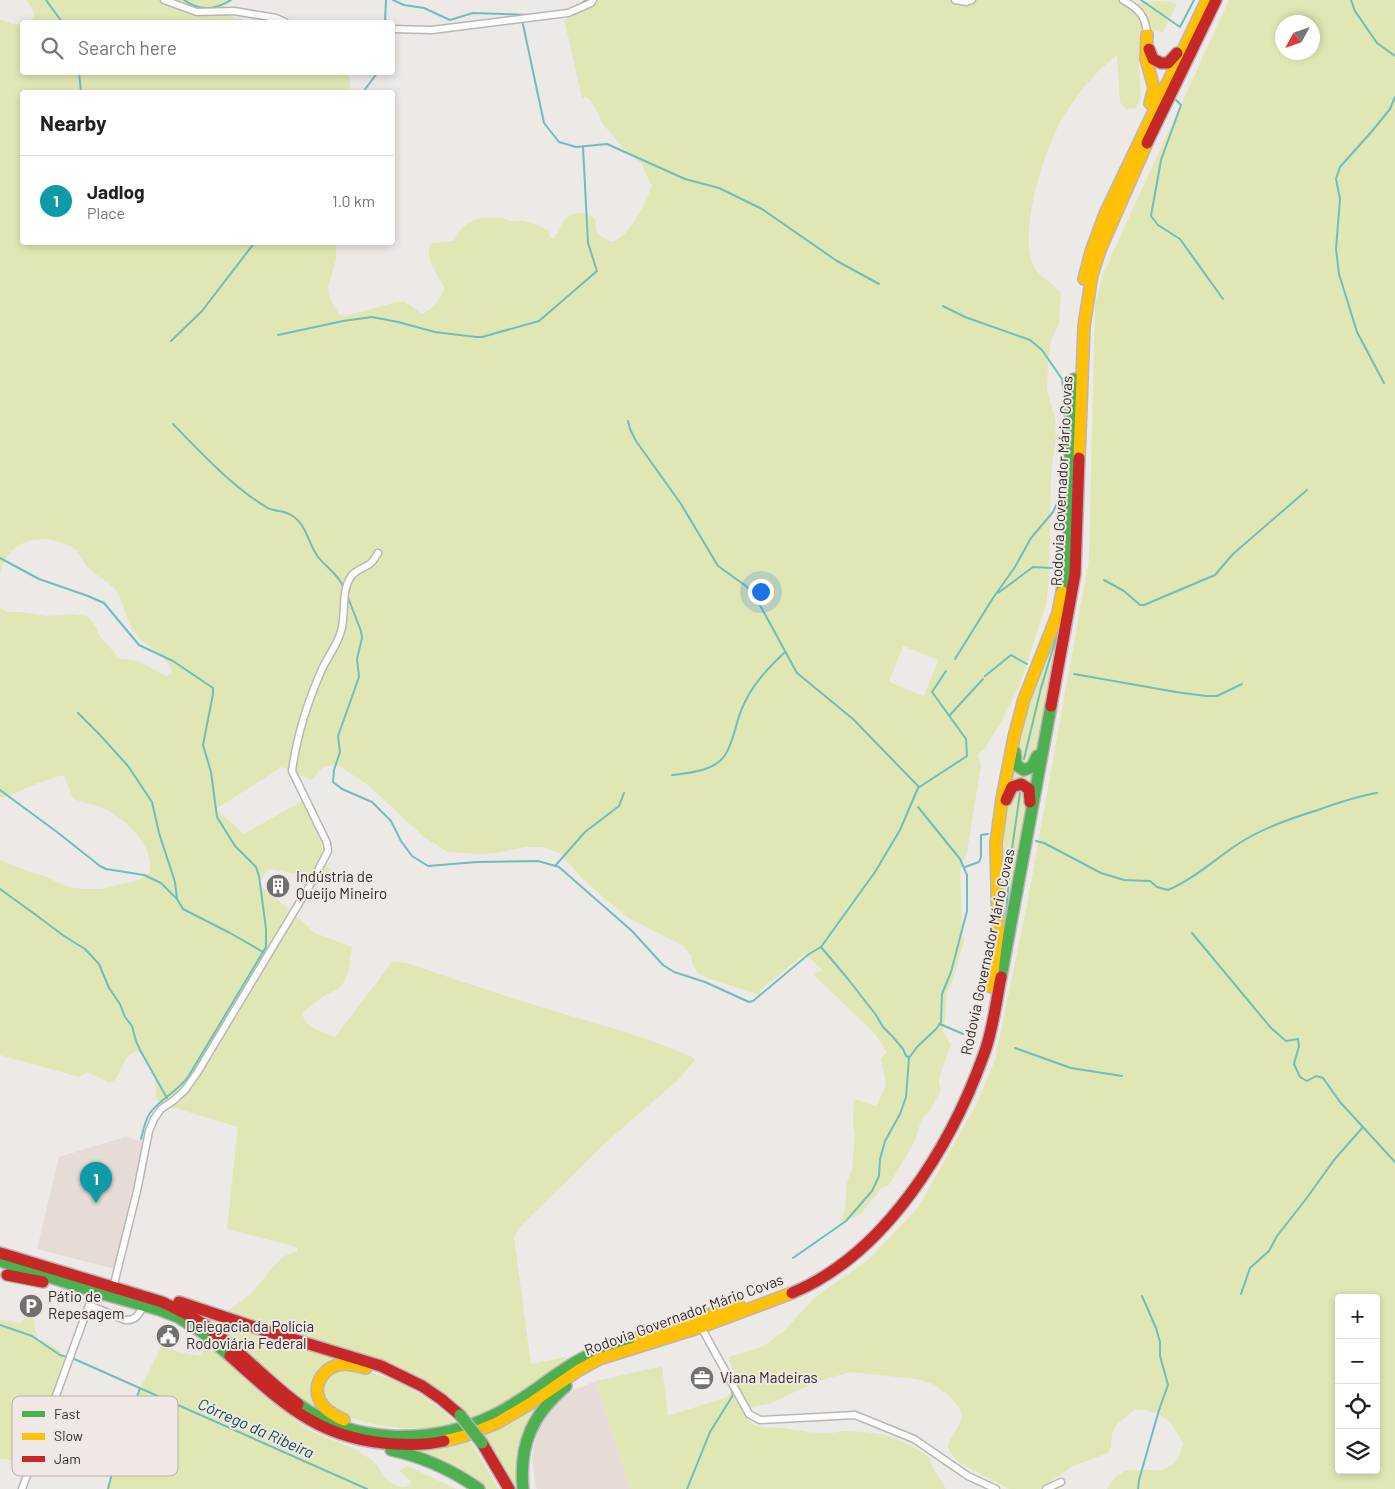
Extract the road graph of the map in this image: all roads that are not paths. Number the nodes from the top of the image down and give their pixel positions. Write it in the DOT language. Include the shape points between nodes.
graph roads {
  1 [pos="164,0"];
  2 [pos="593,0"];
  3 [pos="955,0"];
  4 [pos="972,0"];
  5 [pos="1123,0"];
  6 [pos="1210,1"];
  7 [pos="280,20"];
  8 [pos="395,29"];
  9 [pos="1147,34"];
  10 [pos="1124,174"];
  11 [pos="378,553"];
  12 [pos="1024,699"];
  13 [pos="1051,702"];
  14 [pos="996,843"];
  15 [pos="1025,847"];
  16 [pos="0,1253"];
  17 [pos="0,1262"];
  18 [pos="7,1275"];
  19 [pos="73,1276"];
  20 [pos="114,1284"];
  21 [pos="96,1292"];
  22 [pos="144,1305"];
  23 [pos="702,1327"];
  24 [pos="674,1335"];
  25 [pos="56,1396"];
  26 [pos="458,1417"];
  27 [pos="332,1431"];
  28 [pos="446,1432"];
  29 [pos="480,1445"];
  30 [pos="27,1476"];
  31 [pos="1061,1482"];
  32 [pos="22,1489"];
  33 [pos="479,1489"];
  34 [pos="502,1489"];
  35 [pos="509,1489"];
  36 [pos="523,1489"];
  37 [pos="996,1489"];
  38 [pos="1046,1489"];
  1 -- 7 [label="street" via="197,12 234,11"];
  2 -- 8 [label="street" via="568,13 432,30"];
  3 -- 4 [label="street"];
  5 -- 9 [label="street" via="1143,16"];
  6 -- 9 [label="highway" via="1168,63 1159,63 1152,58"];
  6 -- 10 [label="highway, Rodovia Governador Mário Covas" via="1151,113"];
  6 -- 13 [label="highway, Rodovia Governador Mário Covas" via="1121,201 1092,275 1084,326 1075,574"];
  9 -- 10 [label="highway" via="1146,59 1154,93"];
  10 -- 12 [label="highway, Rodovia Governador Mário Covas" via="1092,249 1080,300 1066,573 1058,613"];
  11 -- 20 [label="street" via="372,562 350,577 341,632 311,697 298,732 293,760 292,771 328,851 197,1074 186,1090 154,1118"];
  12 -- 13 [label="highway" via="1015,752 1016,765 1024,770 1034,765"];
  12 -- 14 [label="highway, Rodovia Governador Mário Covas" via="1014,737"];
  13 -- 15 [label="highway, Rodovia Governador Mário Covas"];
  14 -- 15 [label="highway" via="1008,796 1012,788 1021,784 1030,792"];
  14 -- 28 [label="highway, Rodovia Governador Mário Covas" via="998,931 986,1017 977,1052 961,1092 921,1164 897,1202 874,1229 839,1258 793,1286 596,1352 565,1368 503,1410 472,1425"];
  15 -- 23 [label="highway, Rodovia Governador Mário Covas" via="985,1053 954,1122 918,1184 890,1222 834,1270 795,1292"];
  16 -- 19 [label="highway, Rodovia Governador Mário Covas"];
  17 -- 21 [label="highway, Rodovia Governador Mário Covas"];
  18 -- 21 [label="highway"];
  19 -- 20 [label="highway"];
  19 -- 28 [label="highway, Rodovia Governador Mário Covas" via="162,1302 191,1315 215,1332 288,1397 331,1422 387,1436"];
  20 -- 26 [label="highway" via="388,1368 429,1390"];
  21 -- 22 [label="highway, Rodovia Governador Mário Covas"];
  22 -- 25 [label="street" via="137,1317 130,1320 89,1305"];
  22 -- 27 [label="highway, Rodovia Governador Mário Covas" via="169,1313 195,1327 283,1404"];
  23 -- 24 [label="highway, Rodovia Governador Mário Covas"];
  23 -- 37 [label="street" via="749,1414 760,1420 855,1415 914,1438 968,1476"];
  24 -- 27 [label="highway, Rodovia Governador Mário Covas" via="588,1364 507,1417 458,1438 428,1444 397,1445"];
  24 -- 36 [label="highway" via="593,1369 550,1400 534,1420 525,1442"];
  26 -- 28 [label="highway" via="414,1388 378,1371 338,1365 329,1368 320,1379 317,1387 321,1405 354,1423 417,1434"];
  26 -- 29 [label="highway, bridge"];
  27 -- 33 [label="highway" via="361,1444 431,1461"];
  29 -- 34 [label="highway"];
  29 -- 35 [label="highway"];
  30 -- 32 [label="street"];
  31 -- 38 [label="street"];
}
